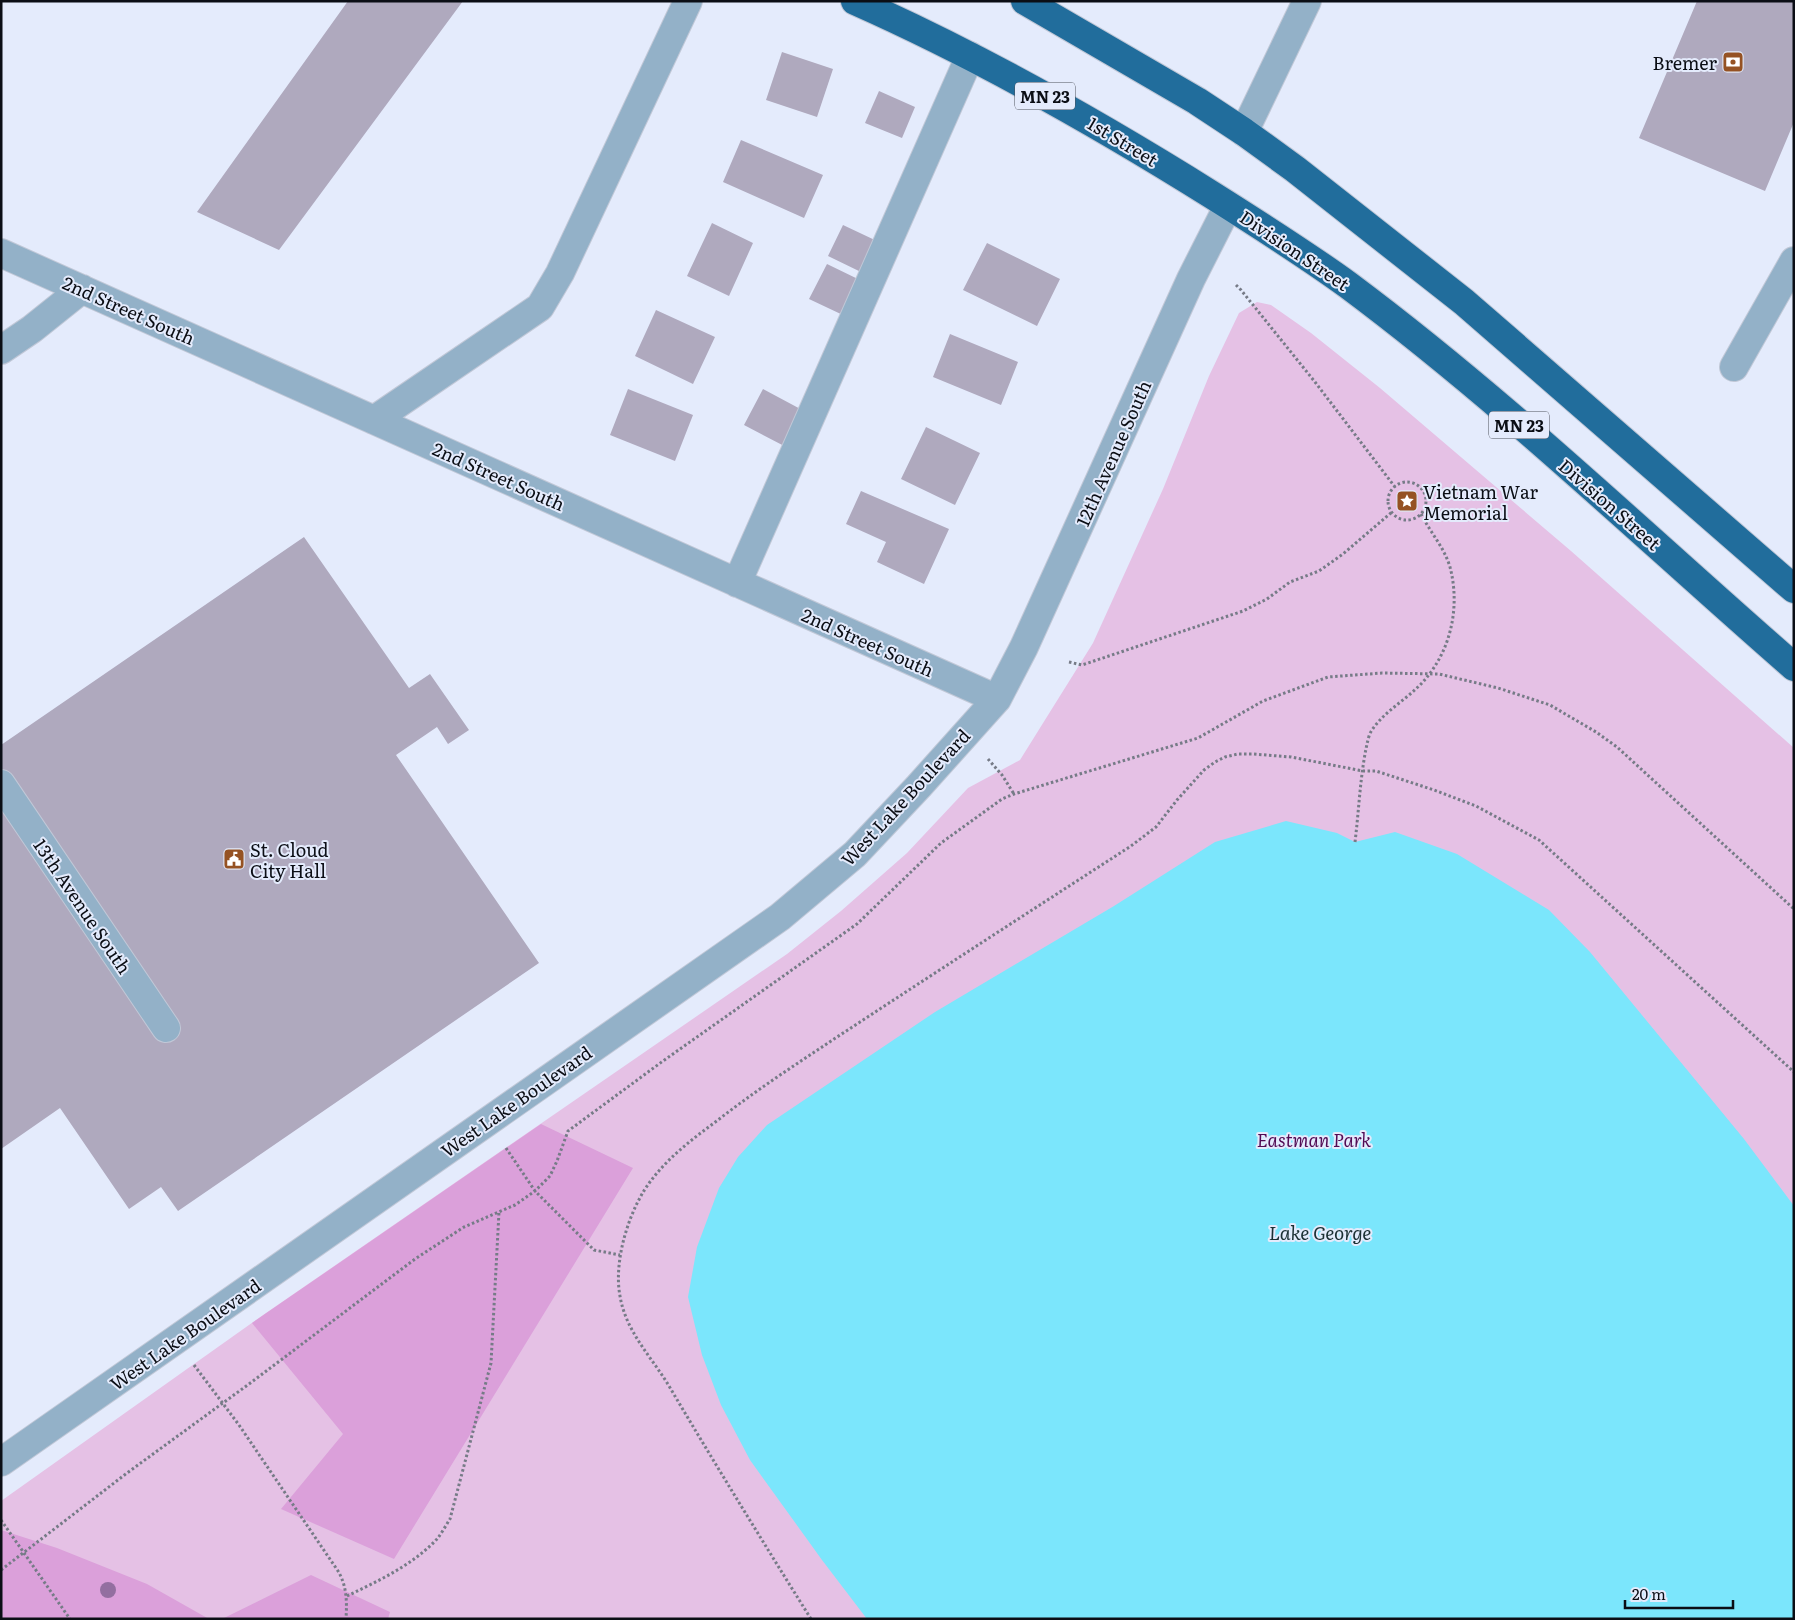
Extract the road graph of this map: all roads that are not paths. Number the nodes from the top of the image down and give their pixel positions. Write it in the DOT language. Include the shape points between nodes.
graph roads {
  1 [pos="688,1"];
  2 [pos="855,1"];
  3 [pos="1026,1"];
  4 [pos="1307,1"];
  5 [pos="970,56"];
  6 [pos="1244,132"];
  7 [pos="1228,206"];
  8 [pos="1,252"];
  9 [pos="1794,261"];
  10 [pos="82,289"];
  11 [pos="1,350"];
  12 [pos="1734,367"];
  13 [pos="374,420"];
  14 [pos="737,583"];
  15 [pos="1794,589"];
  16 [pos="1794,667"];
  17 [pos="996,699"];
  18 [pos="1,784"];
  19 [pos="166,1028"];
  20 [pos="1,1462"];
  1 -- 13 [label="street" via="560,273 540,307"];
  2 -- 5 [label="highway, 1st Street / MN 23"];
  3 -- 6 [label="highway"];
  4 -- 6 [label="street"];
  5 -- 7 [label="highway, 1st Street / MN 23" via="1088,119"];
  5 -- 14 [label="street"];
  6 -- 15 [label="highway" via="1464,302"];
  7 -- 16 [label="highway, Division Street / MN 23" via="1346,284 1443,359"];
  7 -- 17 [label="street, 12th Avenue South" via="1191,279 1024,647"];
  8 -- 10 [label="street, 2nd Street South"];
  9 -- 12 [label="street"];
  10 -- 11 [label="street"];
  10 -- 13 [label="street, 2nd Street South"];
  13 -- 14 [label="street, 2nd Street South"];
  14 -- 17 [label="street, 2nd Street South"];
  17 -- 20 [label="street, West Lake Boulevard" via="855,854 780,916"];
  18 -- 19 [label="street, 13th Avenue South"];
}
